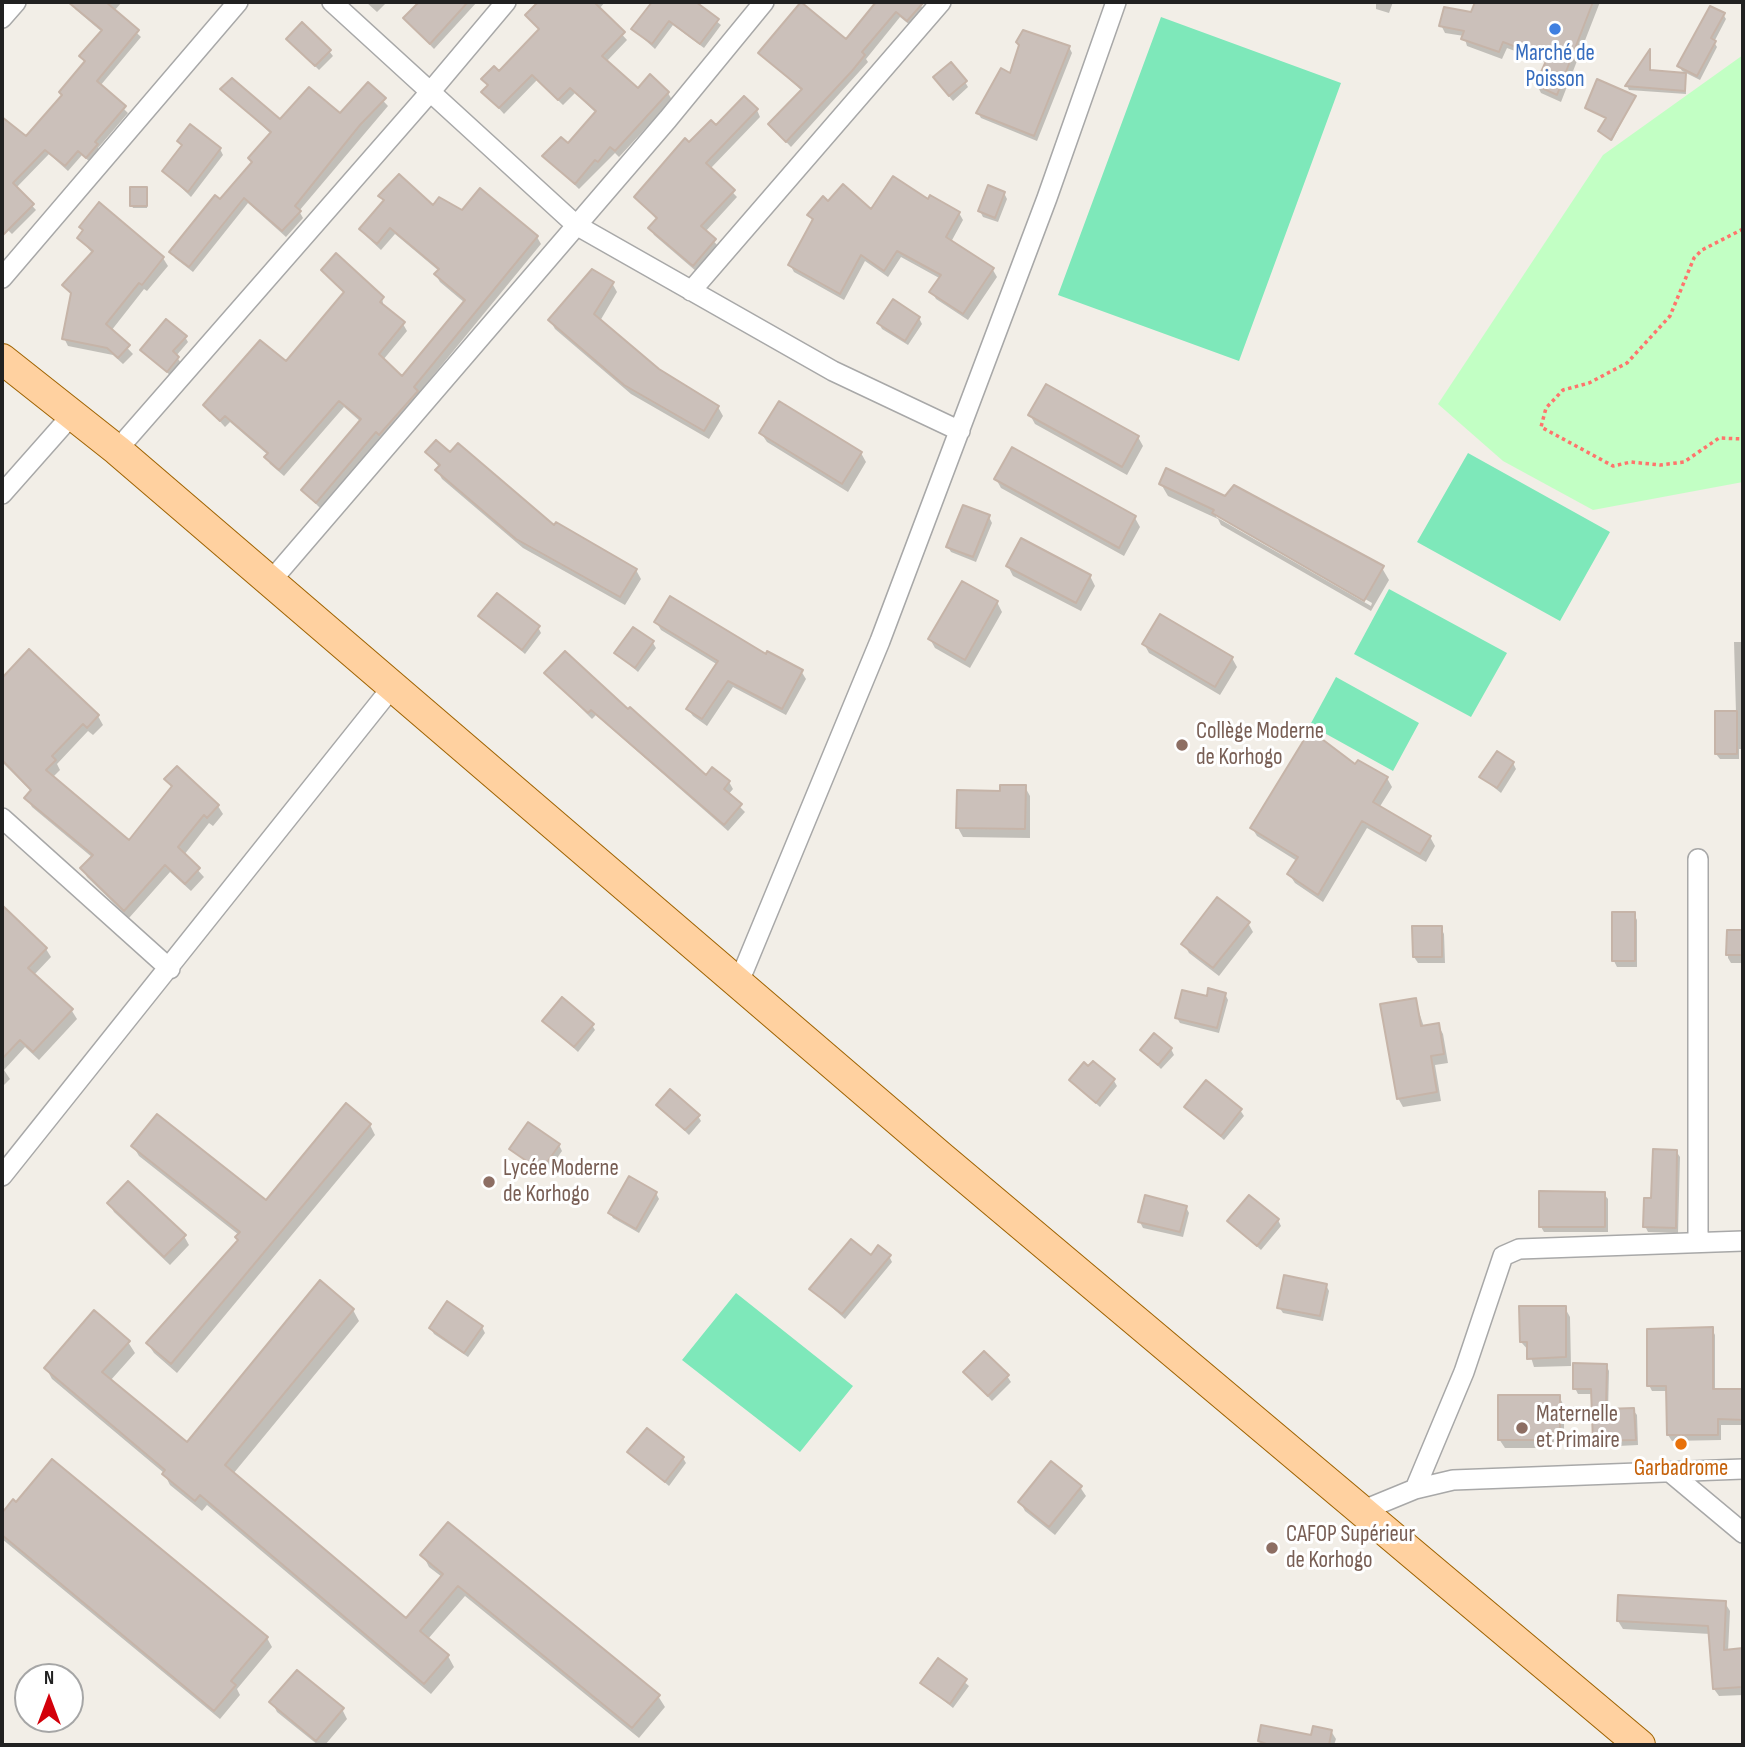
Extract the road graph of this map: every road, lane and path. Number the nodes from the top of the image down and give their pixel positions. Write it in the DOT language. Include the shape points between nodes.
graph roads {
  1 [pos="16,2"];
  2 [pos="238,2"];
  3 [pos="332,2"];
  4 [pos="506,2"];
  5 [pos="764,2"];
  6 [pos="942,2"];
  7 [pos="1116,2"];
  8 [pos="2,18"];
  9 [pos="432,91"];
  10 [pos="576,225"];
  11 [pos="1743,229"];
  12 [pos="2,278"];
  13 [pos="691,291"];
  14 [pos="2,359"];
  15 [pos="71,416"];
  16 [pos="960,431"];
  17 [pos="1743,439"];
  18 [pos="117,450"];
  19 [pos="2,494"];
  20 [pos="270,582"];
  21 [pos="393,686"];
  22 [pos="2,818"];
  23 [pos="1698,859"];
  24 [pos="170,969"];
  25 [pos="737,984"];
  26 [pos="2,1176"];
  27 [pos="1698,1241"];
  28 [pos="1743,1241"];
  29 [pos="1743,1469"];
  30 [pos="1670,1472"];
  31 [pos="1415,1489"];
  32 [pos="1359,1512"];
  33 [pos="1743,1533"];
  34 [pos="1640,1745"];
  1 -- 8 [label="street"];
  2 -- 12 [label="street"];
  3 -- 9 [label="street"];
  4 -- 9 [label="street"];
  5 -- 10 [label="street"];
  6 -- 13 [label="street"];
  7 -- 16 [label="street"];
  9 -- 10 [label="street"];
  9 -- 18 [label="street"];
  10 -- 13 [label="street"];
  10 -- 20 [label="street"];
  11 -- 17 [label="path" via="1694,258 1670,316 1627,363 1590,383 1563,390 1546,408 1541,427 1613,466 1684,462 1719,438"];
  13 -- 16 [label="street" via="833,371"];
  14 -- 15 [label="main road"];
  15 -- 18 [label="main road"];
  15 -- 19 [label="street"];
  16 -- 25 [label="street" via="880,641"];
  18 -- 20 [label="main road"];
  20 -- 21 [label="main road"];
  21 -- 24 [label="street"];
  21 -- 25 [label="main road"];
  22 -- 24 [label="street"];
  23 -- 27 [label="street"];
  24 -- 26 [label="street"];
  25 -- 32 [label="main road"];
  27 -- 28 [label="street"];
  27 -- 31 [label="street" via="1519,1249 1503,1256 1464,1372"];
  29 -- 30 [label="street"];
  30 -- 31 [label="street" via="1453,1480"];
  30 -- 33 [label="street"];
  31 -- 32 [label="street"];
  32 -- 34 [label="main road"];
}
